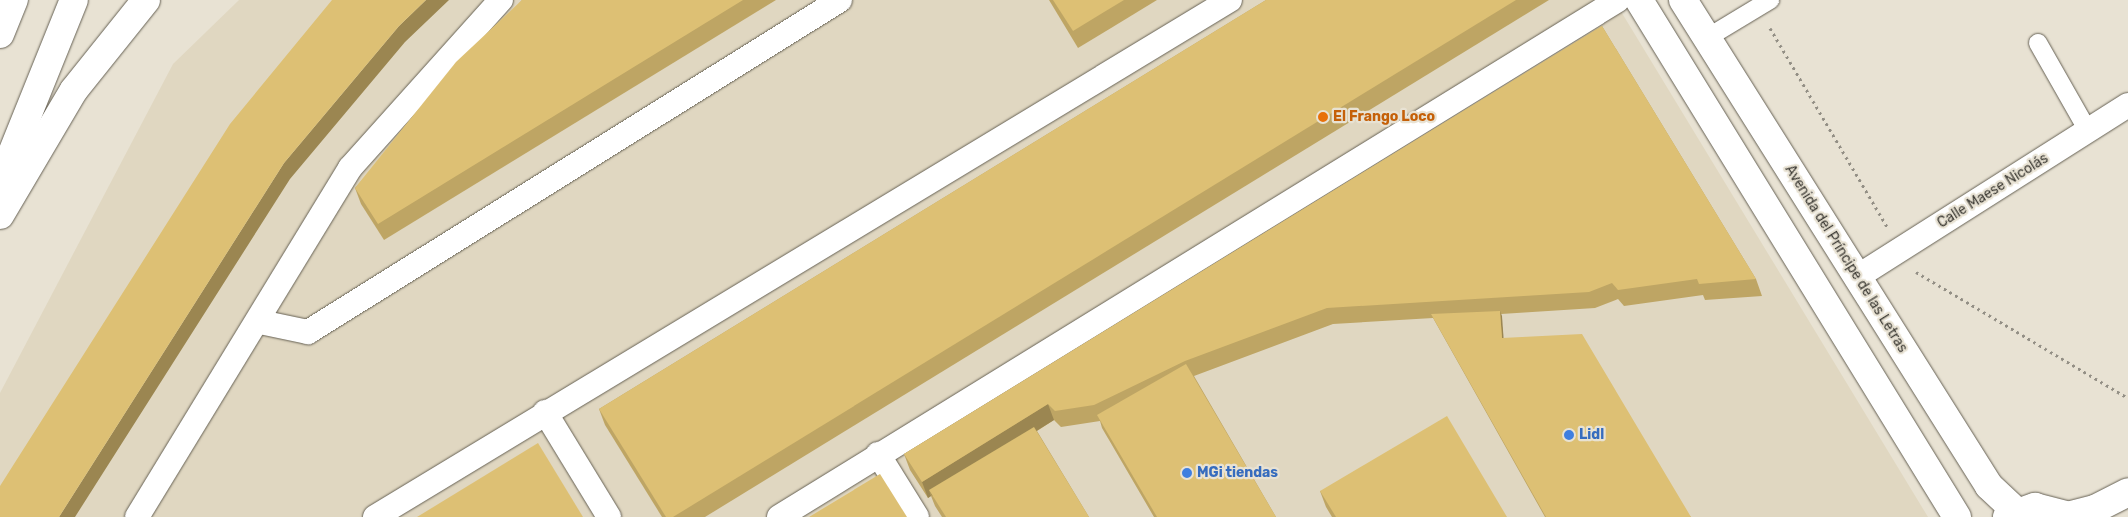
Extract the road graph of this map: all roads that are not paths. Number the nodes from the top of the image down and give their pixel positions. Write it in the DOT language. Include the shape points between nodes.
graph roads {
  1 [pos="14,0"];
  2 [pos="74,0"];
  3 [pos="146,0"];
  4 [pos="501,0"];
  5 [pos="840,0"];
  6 [pos="1230,0"];
  7 [pos="1618,0"];
  8 [pos="1639,0"];
  9 [pos="1683,0"];
  10 [pos="1770,0"];
  11 [pos="0,34"];
  12 [pos="1707,38"];
  13 [pos="2038,43"];
  14 [pos="2128,105"];
  15 [pos="2088,131"];
  16 [pos="0,183"];
  17 [pos="0,215"];
  18 [pos="1857,277"];
  19 [pos="260,322"];
  20 [pos="545,412"];
  21 [pos="878,454"];
  22 [pos="2128,492"];
  23 [pos="2012,514"];
  24 [pos="2072,516"];
  25 [pos="137,517"];
  26 [pos="375,517"];
  27 [pos="609,517"];
  28 [pos="779,517"];
  29 [pos="917,517"];
  30 [pos="1957,517"];
  1 -- 11 [label="main road"];
  2 -- 16 [label="main road"];
  3 -- 17 [label="main road" via="74,90"];
  4 -- 19 [label="street" via="350,168"];
  5 -- 19 [label="street" via="308,332"];
  6 -- 20 [label="street"];
  7 -- 21 [label="street"];
  8 -- 30 [label="main road"];
  9 -- 12 [label="main road, Avenida del Príncipe de las Letras"];
  10 -- 12 [label="street"];
  12 -- 18 [label="main road, Avenida del Príncipe de las Letras"];
  13 -- 15 [label="street"];
  14 -- 15 [label="street, Calle Maese Nicolás"];
  15 -- 18 [label="street, Calle Maese Nicolás"];
  18 -- 23 [label="main road, Avenida del Príncipe de las Letras" via="1989,486"];
  19 -- 25 [label="street"];
  20 -- 26 [label="street"];
  20 -- 27 [label="street"];
  21 -- 28 [label="street"];
  21 -- 29 [label="street"];
  22 -- 24 [label="main road" via="2095,509"];
  23 -- 24 [label="main road" via="2044,507"];
}
